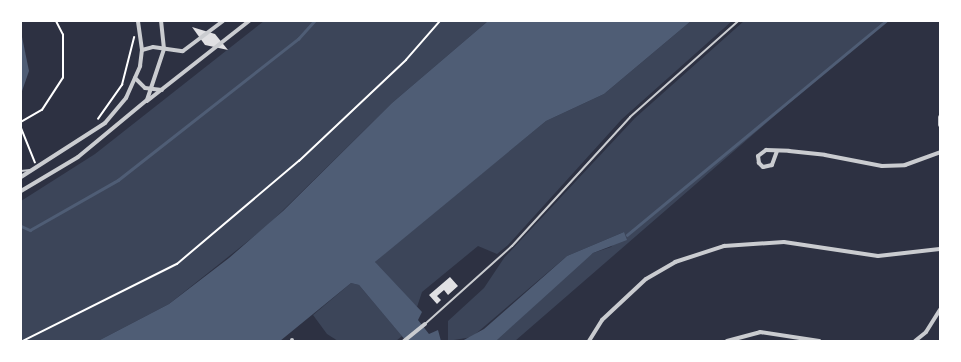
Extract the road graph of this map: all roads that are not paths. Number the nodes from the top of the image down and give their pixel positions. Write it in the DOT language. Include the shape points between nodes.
graph roads {
  1 [pos="138,21"];
  2 [pos="161,21"];
  3 [pos="223,21"];
  4 [pos="249,21"];
  5 [pos="738,21"];
  6 [pos="164,49"];
  7 [pos="142,50"];
  8 [pos="135,78"];
  9 [pos="152,90"];
  10 [pos="162,90"];
  11 [pos="141,107"];
  12 [pos="940,117"];
  13 [pos="940,125"];
  14 [pos="777,151"];
  15 [pos="940,152"];
  16 [pos="36,169"];
  17 [pos="21,171"];
  18 [pos="21,178"];
  19 [pos="21,191"];
  20 [pos="940,249"];
  21 [pos="940,310"];
  22 [pos="425,324"];
  23 [pos="404,341"];
  24 [pos="589,341"];
  25 [pos="727,341"];
  26 [pos="819,341"];
  27 [pos="915,341"];
  1 -- 7 [label="street"];
  2 -- 6 [label="street"];
  3 -- 6 [label="street" via="183,51"];
  4 -- 10 [label="street"];
  5 -- 22 [label="lane" via="630,117 512,246"];
  6 -- 7 [label="street"];
  6 -- 9 [label="street"];
  7 -- 8 [label="street"];
  8 -- 9 [label="street"];
  8 -- 16 [label="street" via="126,98 105,123"];
  9 -- 10 [label="street"];
  9 -- 11 [label="street"];
  10 -- 11 [label="street"];
  11 -- 19 [label="street" via="78,157"];
  12 -- 13 [label="street"];
  14 -- 14 [label="street" via="761,151 759,163 764,167 772,165"];
  14 -- 15 [label="street" via="882,166 905,165"];
  16 -- 17 [label="lane"];
  16 -- 18 [label="street"];
  20 -- 24 [label="street" via="878,256 784,242 724,246 687,257 646,279 602,320"];
  21 -- 27 [label="street" via="926,332"];
  22 -- 23 [label="street"];
  25 -- 26 [label="street" via="760,332"];
}
